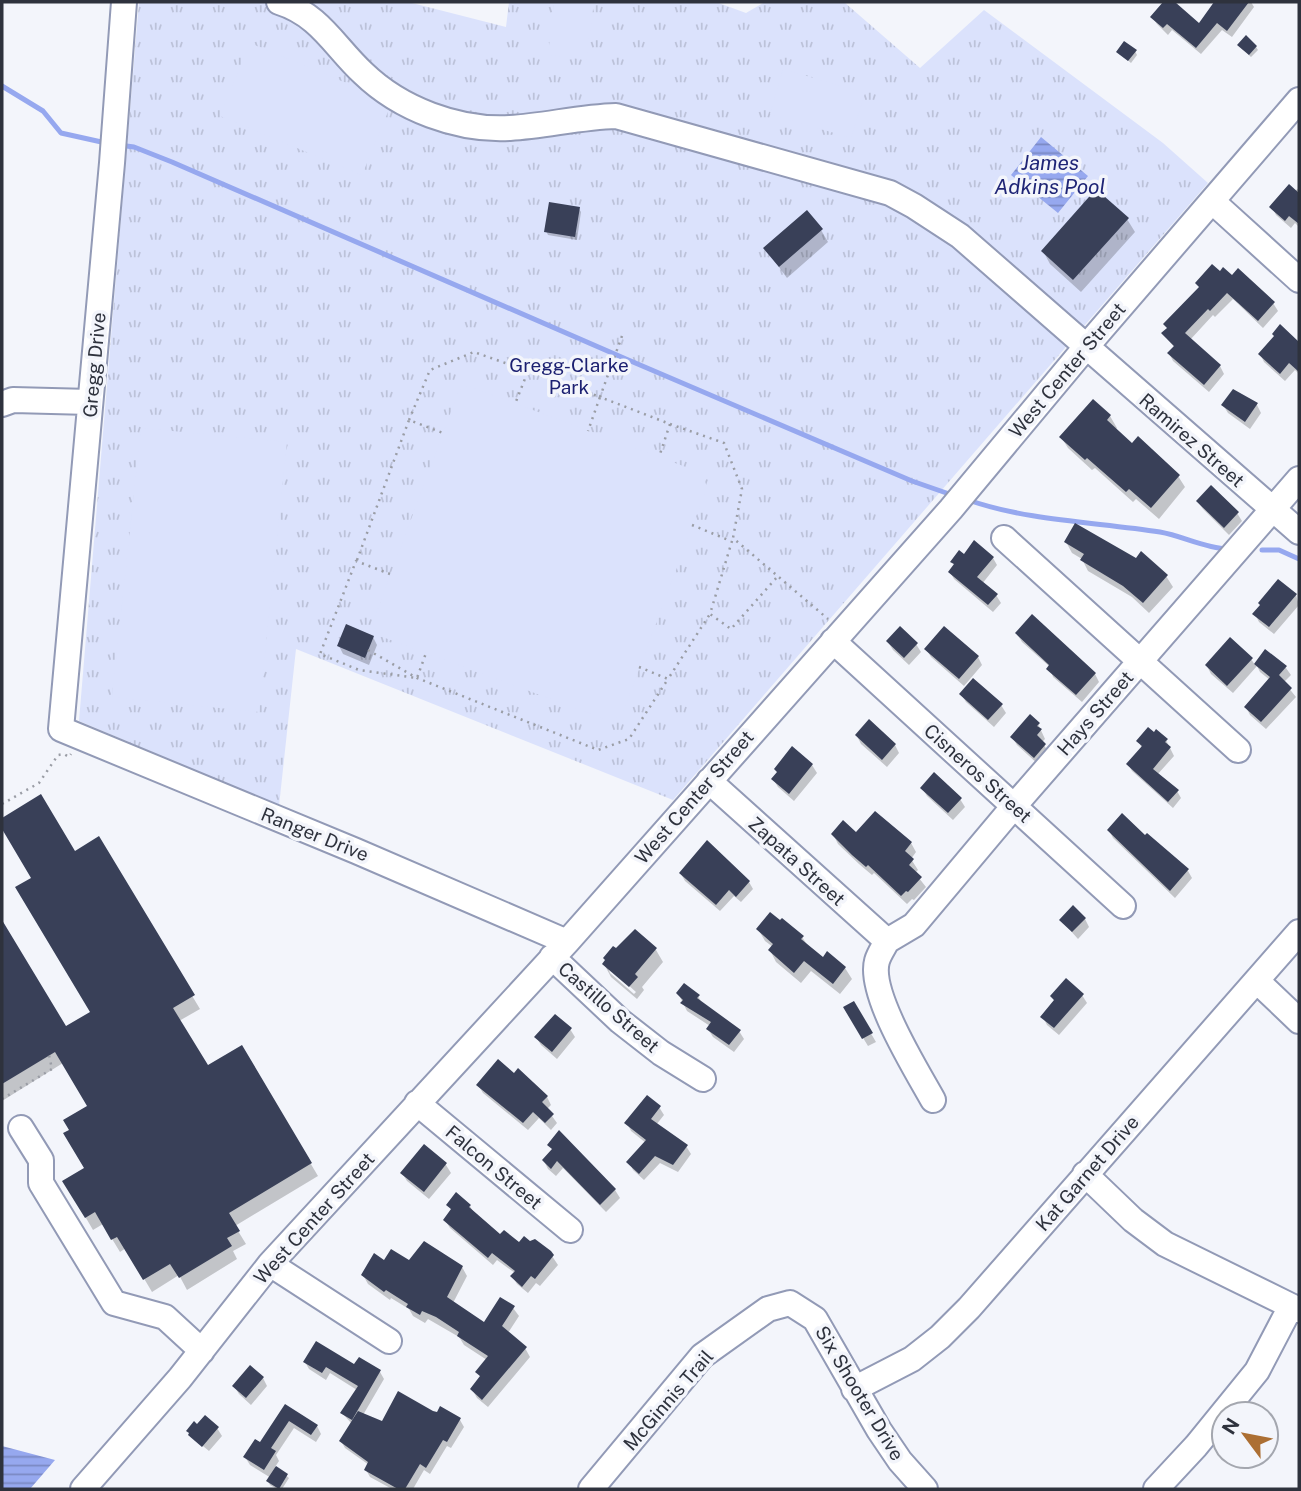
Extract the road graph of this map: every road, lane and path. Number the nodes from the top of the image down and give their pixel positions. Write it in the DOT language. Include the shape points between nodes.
graph roads {
  1 [pos="124,2"];
  2 [pos="279,2"];
  3 [pos="1299,100"];
  4 [pos="1213,202"];
  5 [pos="1299,280"];
  6 [pos="622,336"];
  7 [pos="1086,347"];
  8 [pos="527,371"];
  9 [pos="600,397"];
  10 [pos="90,402"];
  11 [pos="2,404"];
  12 [pos="515,404"];
  13 [pos="409,420"];
  14 [pos="670,424"];
  15 [pos="588,431"];
  16 [pos="443,433"];
  17 [pos="659,457"];
  18 [pos="1299,479"];
  19 [pos="1273,510"];
  20 [pos="692,525"];
  21 [pos="1299,532"];
  22 [pos="1004,538"];
  23 [pos="732,540"];
  24 [pos="356,561"];
  25 [pos="390,574"];
  26 [pos="778,576"];
  27 [pos="710,614"];
  28 [pos="837,636"];
  29 [pos="368,650"];
  30 [pos="426,653"];
  31 [pos="1141,661"];
  32 [pos="639,667"];
  33 [pos="417,678"];
  34 [pos="668,679"];
  35 [pos="61,729"];
  36 [pos="1238,750"];
  37 [pos="73,751"];
  38 [pos="709,781"];
  39 [pos="2,804"];
  40 [pos="1014,806"];
  41 [pos="1124,906"];
  42 [pos="1299,932"];
  43 [pos="887,941"];
  44 [pos="559,949"];
  45 [pos="1257,981"];
  46 [pos="1299,1021"];
  47 [pos="49,1055"];
  48 [pos="703,1079"];
  49 [pos="2,1099"];
  50 [pos="933,1100"];
  51 [pos="417,1103"];
  52 [pos="21,1129"];
  53 [pos="1085,1174"];
  54 [pos="570,1230"];
  55 [pos="270,1264"];
  56 [pos="790,1303"];
  57 [pos="1295,1308"];
  58 [pos="389,1341"];
  59 [pos="202,1351"];
  60 [pos="855,1389"];
  61 [pos="83,1489"];
  62 [pos="591,1489"];
  63 [pos="926,1489"];
  64 [pos="1156,1489"];
  1 -- 10 [label="street, Gregg Drive"];
  2 -- 7 [label="street, Ramirez Street" via="314,19 363,74 386,92 450,121 506,128 615,116 890,193 960,236"];
  3 -- 4 [label="street, West Center Street"];
  4 -- 5 [label="street"];
  4 -- 7 [label="street, West Center Street"];
  6 -- 9 [label="path"];
  7 -- 19 [label="street, Ramirez Street"];
  7 -- 28 [label="street, West Center Street"];
  8 -- 9 [label="path"];
  8 -- 12 [label="path"];
  8 -- 13 [label="path" via="474,352 430,370"];
  9 -- 14 [label="path"];
  9 -- 15 [label="path"];
  10 -- 11 [label="street" via="13,400"];
  10 -- 35 [label="street, Gregg Drive"];
  13 -- 16 [label="path"];
  13 -- 24 [label="path"];
  14 -- 17 [label="path"];
  14 -- 23 [label="path" via="724,443 742,489"];
  18 -- 19 [label="street, Hays Street"];
  19 -- 21 [label="street, Ramirez Street"];
  19 -- 31 [label="street, Hays Street"];
  20 -- 23 [label="path"];
  22 -- 31 [label="street"];
  23 -- 26 [label="path"];
  23 -- 27 [label="path"];
  24 -- 25 [label="path"];
  24 -- 33 [label="path" via="320,654 359,670"];
  26 -- 27 [label="path" via="731,629"];
  26 -- 28 [label="path"];
  27 -- 34 [label="path"];
  28 -- 38 [label="street, West Center Street"];
  28 -- 40 [label="street, Cisneros Street"];
  29 -- 33 [label="path"];
  30 -- 33 [label="path"];
  31 -- 36 [label="street"];
  31 -- 40 [label="street, Hays Street"];
  32 -- 34 [label="path"];
  33 -- 34 [label="path" via="598,750 629,739"];
  35 -- 44 [label="street, Ranger Drive" via="344,845"];
  37 -- 39 [label="path" via="69,757 58,755 39,783"];
  38 -- 43 [label="street, Zapata Street"];
  38 -- 44 [label="street, West Center Street"];
  40 -- 41 [label="street, Cisneros Street"];
  40 -- 43 [label="street, Hays Street" via="914,925"];
  42 -- 45 [label="street, Kat Garnet Drive"];
  43 -- 50 [label="street" via="876,963 881,998"];
  44 -- 48 [label="street, Castillo Street" via="620,1021 661,1054"];
  44 -- 51 [label="street, West Center Street"];
  45 -- 46 [label="street"];
  45 -- 53 [label="street, Kat Garnet Drive"];
  47 -- 49 [label="path" via="52,1069"];
  51 -- 54 [label="street, Falcon Street"];
  51 -- 55 [label="street, West Center Street"];
  52 -- 59 [label="street" via="41,1160 41,1183 114,1303 165,1317"];
  53 -- 57 [label="street" via="1165,1244"];
  53 -- 60 [label="street, Kat Garnet Drive" via="940,1337 912,1359"];
  55 -- 58 [label="street"];
  55 -- 59 [label="street, West Center Street"];
  56 -- 60 [label="street, Six Shooter Drive" via="815,1320"];
  56 -- 62 [label="street, McGinnis Trail" via="768,1309 702,1356"];
  57 -- 64 [label="street" via="1257,1371"];
  59 -- 61 [label="street, West Center Street"];
  60 -- 63 [label="street, Six Shooter Drive" via="900,1461"];
}
